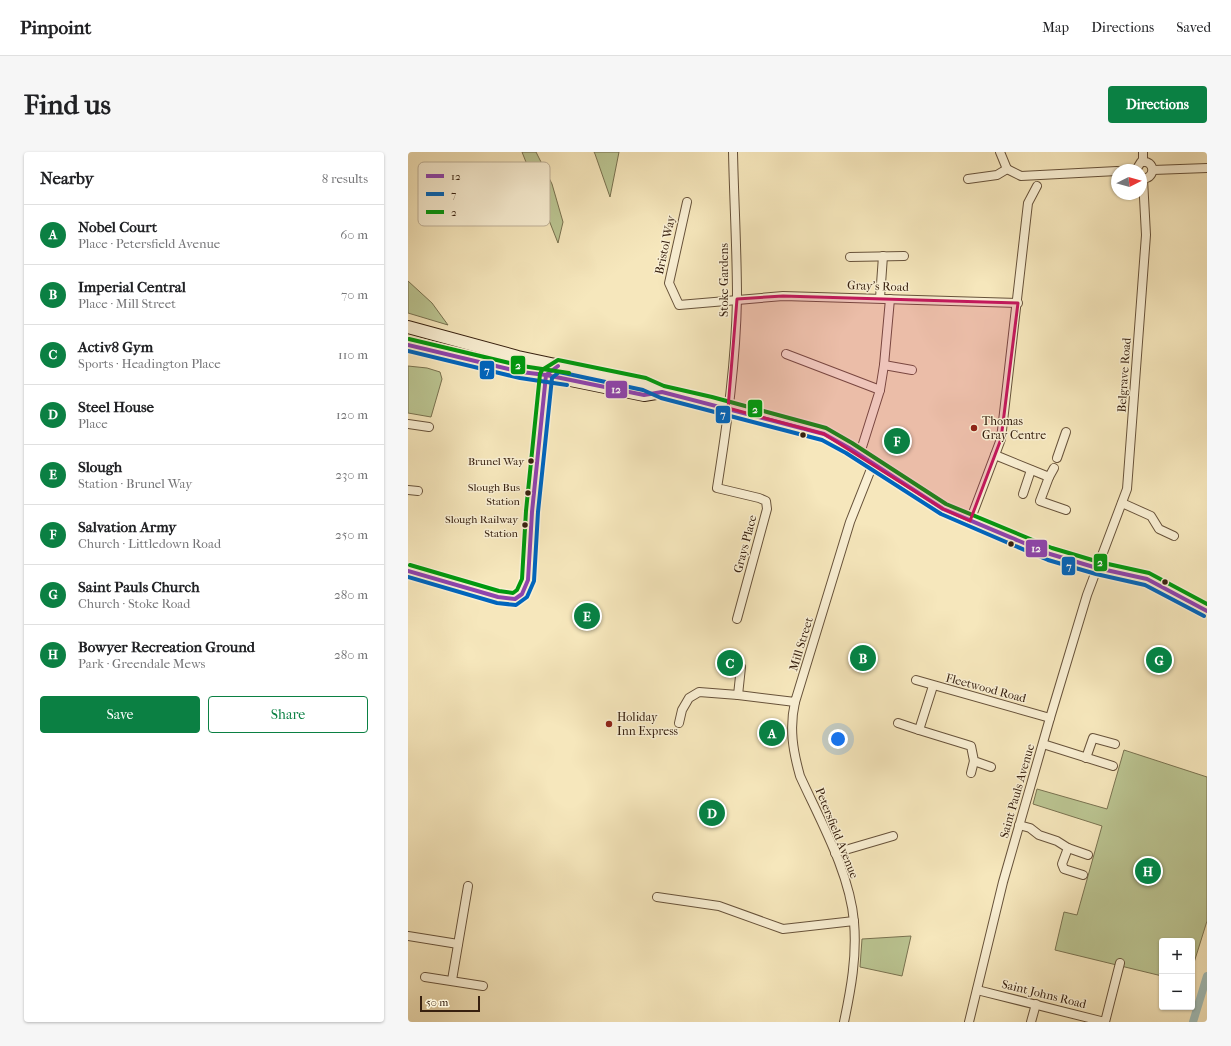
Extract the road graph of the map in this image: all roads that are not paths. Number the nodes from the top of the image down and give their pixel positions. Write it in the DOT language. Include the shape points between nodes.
graph roads {
  1 [pos="733,152"];
  2 [pos="1000,152"];
  3 [pos="1143,152"];
  4 [pos="1143,162"];
  5 [pos="1139,164"];
  6 [pos="1207,168"];
  7 [pos="1007,169"];
  8 [pos="1153,170"];
  9 [pos="1111,172"];
  10 [pos="1147,176"];
  11 [pos="968,179"];
  12 [pos="1037,186"];
  13 [pos="1144,200"];
  14 [pos="687,202"];
  15 [pos="883,256"];
  16 [pos="904,256"];
  17 [pos="850,257"];
  18 [pos="737,298"];
  19 [pos="880,298"];
  20 [pos="890,299"];
  21 [pos="1018,303"];
  22 [pos="408,327"];
  23 [pos="408,345"];
  24 [pos="786,354"];
  25 [pos="884,365"];
  26 [pos="562,370"];
  27 [pos="912,370"];
  28 [pos="546,375"];
  29 [pos="880,390"];
  30 [pos="728,408"];
  31 [pos="408,424"];
  32 [pos="429,427"];
  33 [pos="1066,432"];
  34 [pos="858,455"];
  35 [pos="996,455"];
  36 [pos="1058,458"];
  37 [pos="873,464"];
  38 [pos="1054,468"];
  39 [pos="1031,470"];
  40 [pos="1049,477"];
  41 [pos="717,488"];
  42 [pos="408,490"];
  43 [pos="418,491"];
  44 [pos="1023,494"];
  45 [pos="1122,504"];
  46 [pos="1066,510"];
  47 [pos="970,522"];
  48 [pos="1174,536"];
  49 [pos="1096,568"];
  50 [pos="408,572"];
  51 [pos="1207,611"];
  52 [pos="737,619"];
  53 [pos="741,667"];
  54 [pos="916,680"];
  55 [pos="933,686"];
  56 [pos="738,695"];
  57 [pos="795,702"];
  58 [pos="1050,718"];
  59 [pos="679,723"];
  60 [pos="898,723"];
  61 [pos="919,730"];
  62 [pos="1044,744"];
  63 [pos="1115,744"];
  64 [pos="1086,758"];
  65 [pos="974,761"];
  66 [pos="1113,766"];
  67 [pos="991,767"];
  68 [pos="971,773"];
  69 [pos="1019,825"];
  70 [pos="893,836"];
  71 [pos="1068,848"];
  72 [pos="835,853"];
  73 [pos="1088,855"];
  74 [pos="1082,875"];
  75 [pos="468,886"];
  76 [pos="657,897"];
  77 [pos="854,921"];
  78 [pos="408,936"];
  79 [pos="458,944"];
  80 [pos="1120,963"];
  81 [pos="425,976"];
  82 [pos="452,980"];
  83 [pos="483,986"];
  84 [pos="977,990"];
  85 [pos="1036,1004"];
  86 [pos="844,1022"];
  87 [pos="969,1022"];
  88 [pos="1031,1022"];
  89 [pos="1105,1022"];
  1 -- 18 [label="street, Stoke Gardens"];
  2 -- 7 [label="street"];
  3 -- 4 [label="street"];
  4 -- 5 [label="street"];
  4 -- 8 [label="street" via="1151,165"];
  6 -- 8 [label="street"];
  7 -- 9 [label="street" via="1021,176"];
  7 -- 11 [label="street" via="997,175"];
  8 -- 10 [label="street, Belgrave Road"];
  12 -- 21 [label="street" via="1028,203"];
  13 -- 45 [label="street, Belgrave Road" via="1146,236 1129,477"];
  14 -- 18 [label="street, Bristol Way" via="669,283 678,305"];
  15 -- 16 [label="street"];
  15 -- 17 [label="street"];
  15 -- 19 [label="street"];
  18 -- 19 [label="street, Gray's Road"];
  18 -- 30 [label="street, Stoke Gardens"];
  19 -- 20 [label="street, Gray's Road"];
  20 -- 21 [label="street, Gray's Road"];
  20 -- 25 [label="street"];
  21 -- 35 [label="street" via="1001,439"];
  22 -- 26 [label="main road"];
  23 -- 28 [label="main road" via="521,372"];
  24 -- 29 [label="street"];
  25 -- 27 [label="street"];
  25 -- 29 [label="street"];
  26 -- 28 [label="main road"];
  26 -- 30 [label="main road"];
  28 -- 50 [label="street" via="528,580 525,589 518,596 508,599"];
  29 -- 34 [label="street"];
  30 -- 34 [label="main road" via="824,434"];
  30 -- 41 [label="street, Stoke Gardens"];
  31 -- 32 [label="street"];
  33 -- 36 [label="street"];
  34 -- 37 [label="main road"];
  35 -- 39 [label="street"];
  35 -- 47 [label="street"];
  37 -- 47 [label="main road" via="943,509"];
  37 -- 57 [label="street, Mill Street" via="850,522"];
  38 -- 40 [label="street"];
  39 -- 40 [label="street"];
  39 -- 44 [label="street"];
  40 -- 46 [label="street" via="1040,501"];
  41 -- 52 [label="street, Grays Place" via="766,501 767,509"];
  42 -- 43 [label="street"];
  45 -- 48 [label="street" via="1151,516 1159,529"];
  45 -- 49 [label="street, Belgrave Road"];
  47 -- 49 [label="main road" via="1050,554"];
  49 -- 51 [label="main road" via="1147,579"];
  49 -- 58 [label="street, Saint Pauls Avenue"];
  53 -- 56 [label="street"];
  54 -- 55 [label="street, Fleetwood Road"];
  55 -- 58 [label="street, Fleetwood Road"];
  55 -- 61 [label="street"];
  56 -- 57 [label="street"];
  56 -- 59 [label="street" via="699,692 689,698 682,710"];
  57 -- 72 [label="street, Petersfield Avenue" via="791,729 796,762"];
  58 -- 62 [label="street, Saint Pauls Avenue"];
  60 -- 61 [label="street"];
  61 -- 65 [label="street" via="971,746"];
  62 -- 64 [label="street"];
  62 -- 69 [label="street, Saint Pauls Avenue"];
  63 -- 64 [label="street" via="1093,738"];
  64 -- 66 [label="street"];
  65 -- 67 [label="street"];
  65 -- 68 [label="street"];
  69 -- 71 [label="street"];
  69 -- 84 [label="street, Saint Pauls Avenue"];
  70 -- 72 [label="street"];
  71 -- 73 [label="street"];
  71 -- 74 [label="street" via="1062,864 1064,869"];
  72 -- 77 [label="street, Petersfield Avenue" via="845,881"];
  75 -- 79 [label="street"];
  76 -- 77 [label="street" via="719,906 783,929"];
  77 -- 86 [label="street, Petersfield Avenue" via="853,974"];
  78 -- 79 [label="street"];
  79 -- 82 [label="street"];
  80 -- 89 [label="street, Saint Johns Road"];
  81 -- 82 [label="street"];
  82 -- 83 [label="street"];
  84 -- 85 [label="street, Saint Johns Road"];
  84 -- 87 [label="street, Saint Pauls Avenue"];
  85 -- 88 [label="street"];
  85 -- 89 [label="street, Saint Johns Road"];
}
